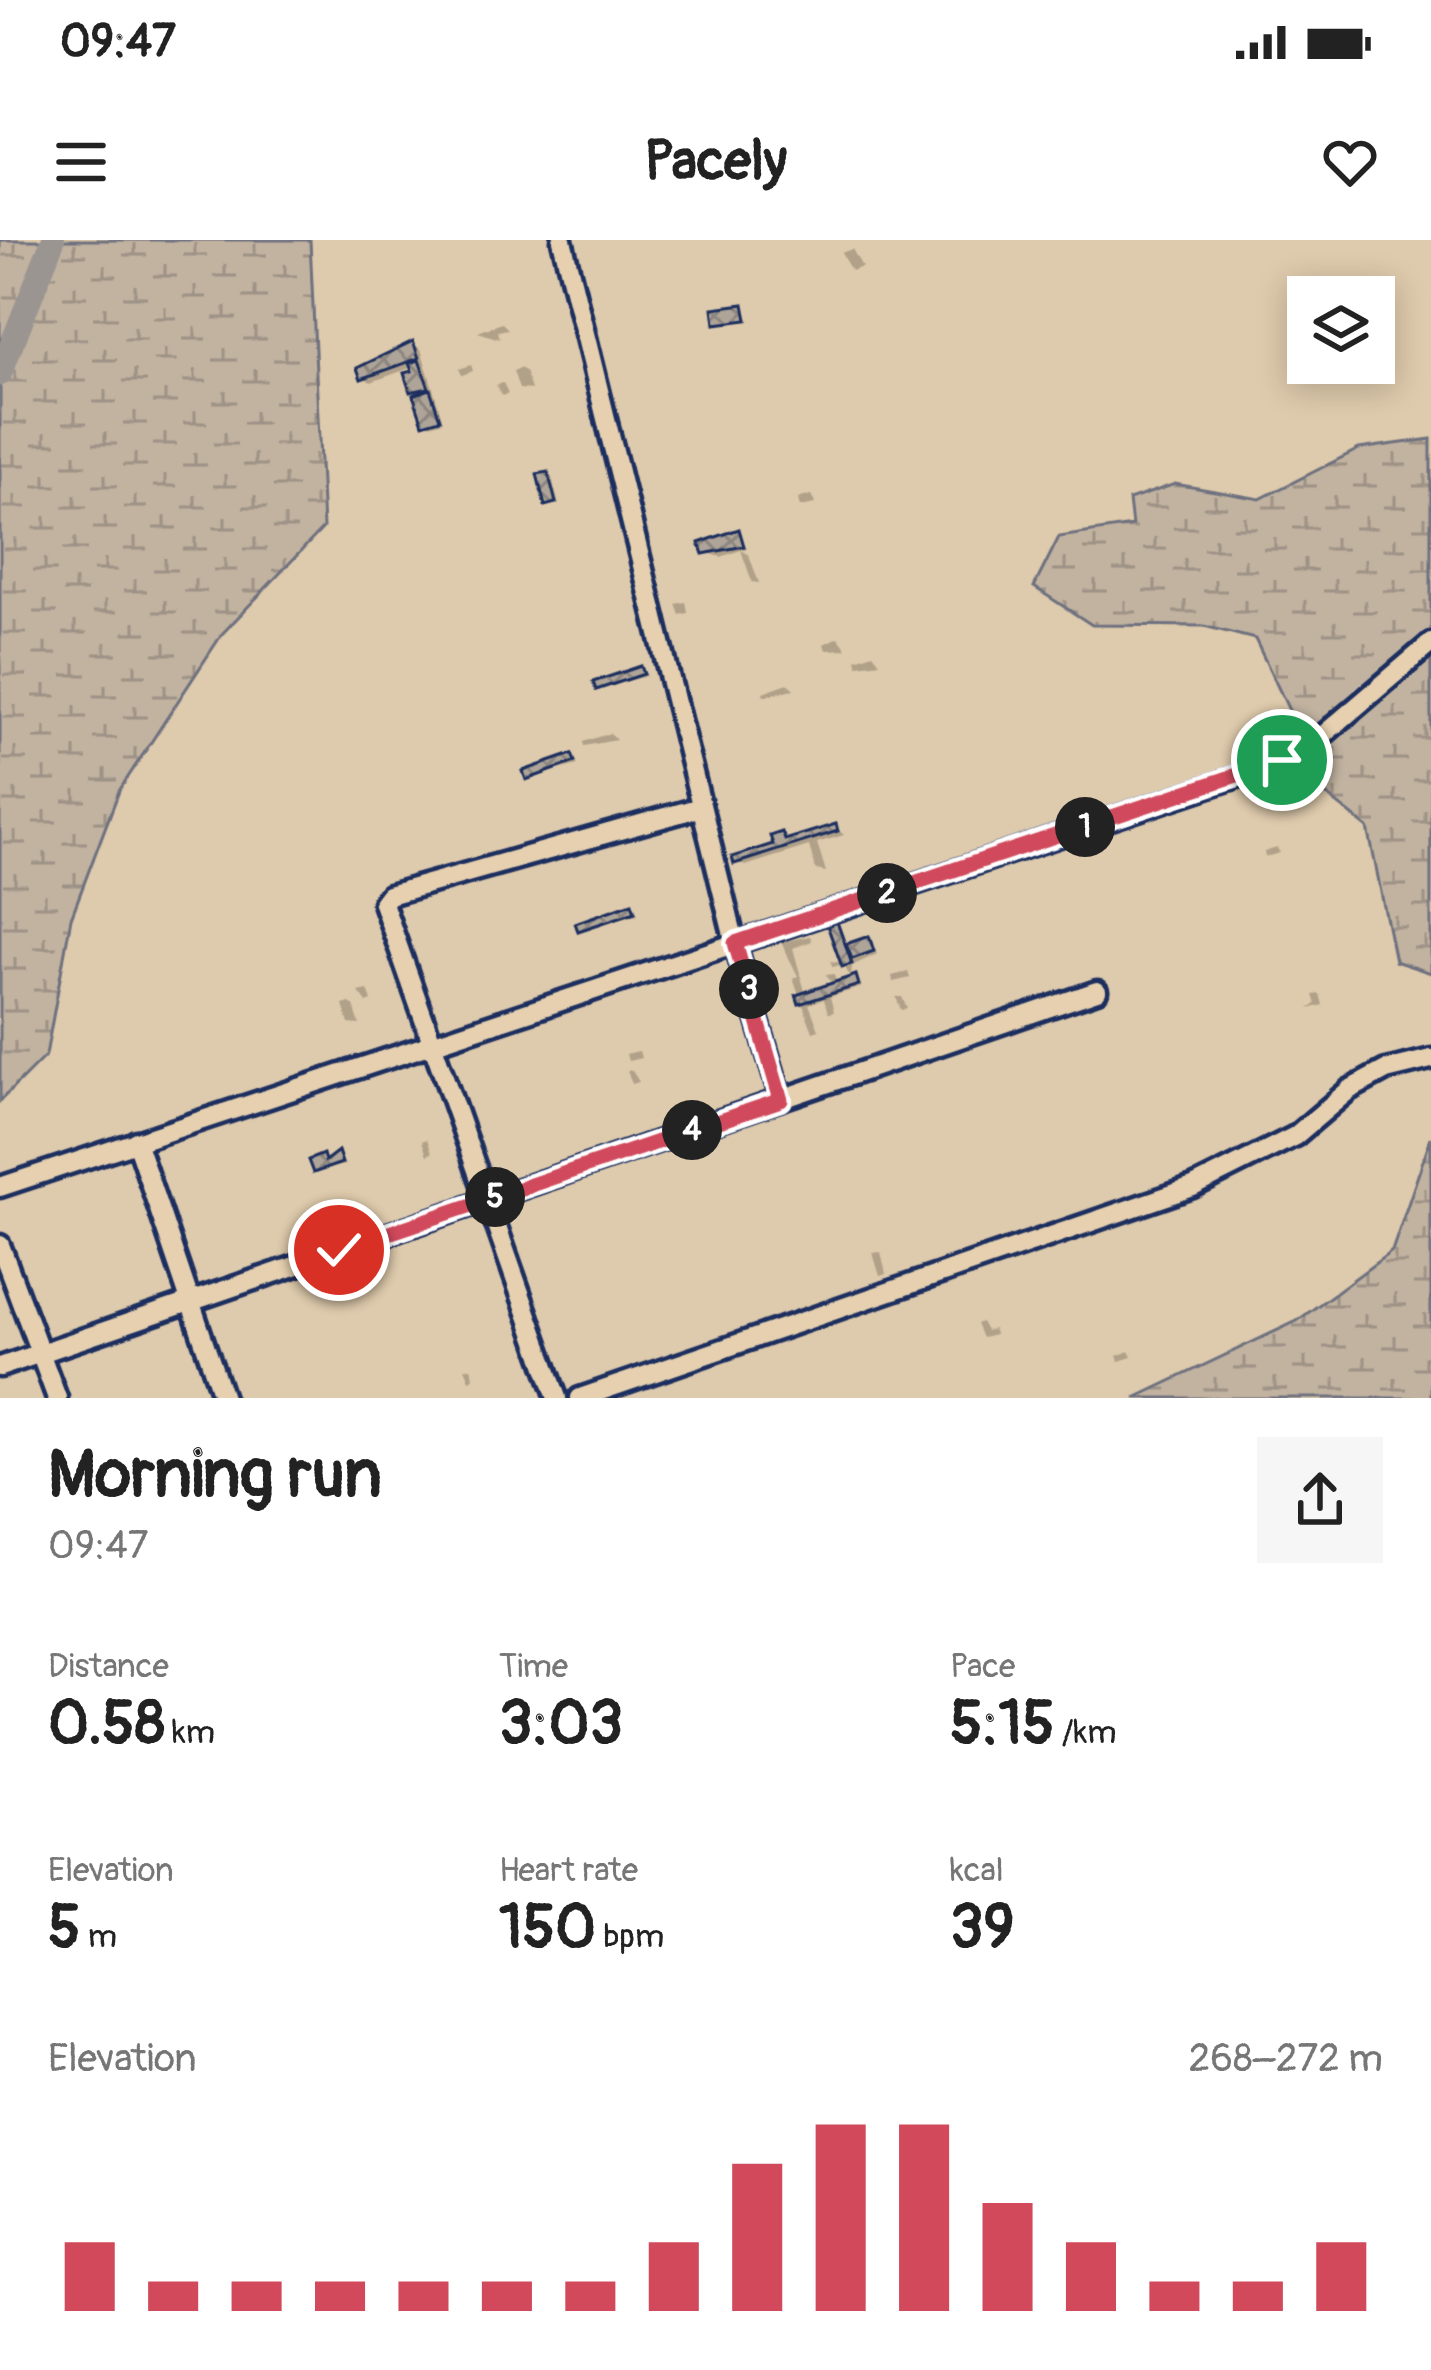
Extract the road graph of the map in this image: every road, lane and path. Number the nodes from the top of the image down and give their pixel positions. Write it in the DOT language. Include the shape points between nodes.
graph roads {
  1 [pos="562,240"];
  2 [pos="1431,643"];
  3 [pos="701,807"];
  4 [pos="735,943"];
  5 [pos="1097,991"];
  6 [pos="433,1043"];
  7 [pos="1431,1059"];
  8 [pos="781,1100"];
  9 [pos="136,1142"];
  10 [pos="0,1187"];
  11 [pos="488,1200"];
  12 [pos="0,1245"];
  13 [pos="190,1301"];
  14 [pos="41,1352"];
  15 [pos="0,1366"];
  16 [pos="57,1398"];
  17 [pos="223,1398"];
  18 [pos="557,1398"];
  19 [pos="580,1398"];
  1 -- 3 [label="street"];
  2 -- 4 [label="street" via="1315,742 1268,767"];
  3 -- 4 [label="street"];
  3 -- 6 [label="street" via="389,895 383,915"];
  4 -- 6 [label="street"];
  4 -- 8 [label="street"];
  5 -- 8 [label="street"];
  6 -- 9 [label="street"];
  6 -- 11 [label="street"];
  7 -- 19 [label="street" via="1348,1090 1295,1136 1192,1187"];
  8 -- 11 [label="street"];
  9 -- 10 [label="street"];
  9 -- 13 [label="street"];
  11 -- 13 [label="street"];
  11 -- 18 [label="street"];
  12 -- 14 [label="street"];
  13 -- 14 [label="street"];
  13 -- 17 [label="street"];
  14 -- 15 [label="street"];
  14 -- 16 [label="street"];
}
